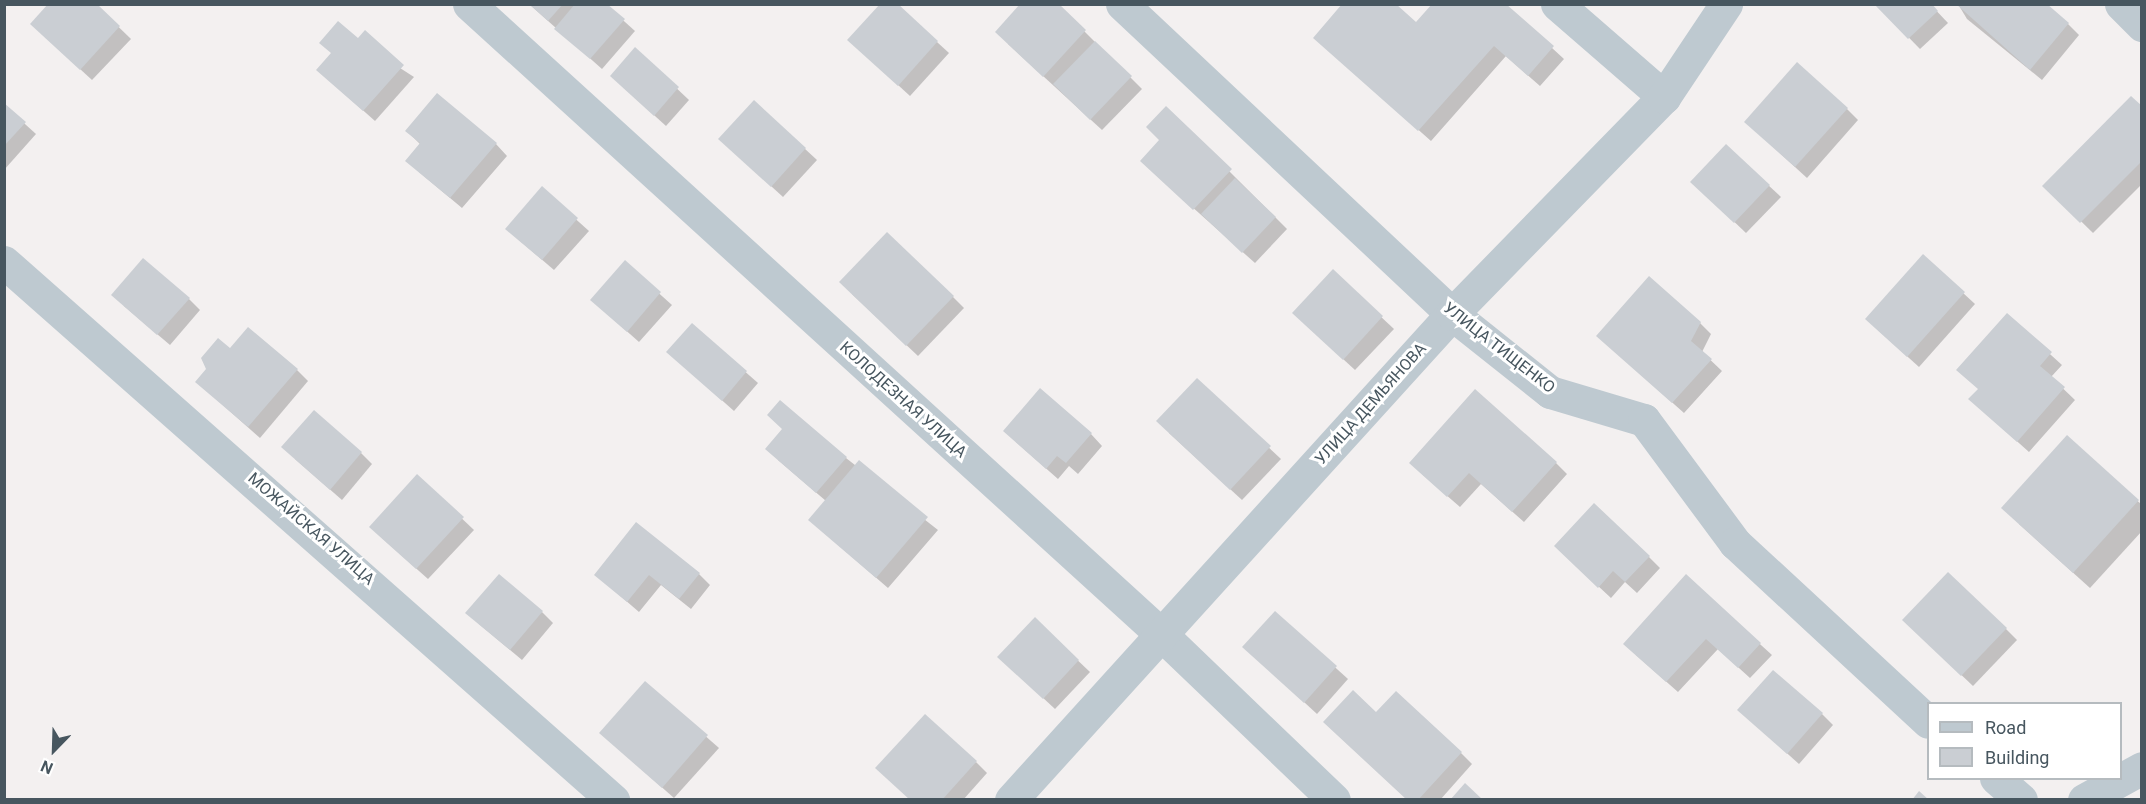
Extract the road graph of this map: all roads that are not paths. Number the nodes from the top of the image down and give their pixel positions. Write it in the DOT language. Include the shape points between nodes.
graph roads {
  1 [pos="469,4"];
  2 [pos="1122,4"];
  3 [pos="1557,4"];
  4 [pos="1726,4"];
  5 [pos="2121,4"];
  6 [pos="2142,25"];
  7 [pos="1664,97"];
  8 [pos="4,262"];
  9 [pos="1452,314"];
  10 [pos="1162,635"];
  11 [pos="1927,720"];
  12 [pos="2142,768"];
  13 [pos="2122,779"];
  14 [pos="1998,780"];
  15 [pos="2121,780"];
  16 [pos="613,800"];
  17 [pos="1011,800"];
  18 [pos="1334,800"];
  19 [pos="2021,800"];
  20 [pos="2085,800"];
  1 -- 10 [label="street, КОЛОДЕЗНАЯ УЛИЦА"];
  2 -- 9 [label="street, УЛИЦА ТИЩЕНКО"];
  3 -- 7 [label="street"];
  4 -- 7 [label="street, УЛИЦА ДЕМЬЯНОВА"];
  5 -- 6 [label="street"];
  7 -- 9 [label="street, УЛИЦА ДЕМЬЯНОВА"];
  8 -- 16 [label="street, МОЖАЙСКАЯ УЛИЦА"];
  9 -- 10 [label="street, УЛИЦА ДЕМЬЯНОВА"];
  9 -- 11 [label="street, УЛИЦА ТИЩЕНКО" via="1550,392 1644,420 1735,543"];
  10 -- 17 [label="street, УЛИЦА ДЕМЬЯНОВА"];
  10 -- 18 [label="street, КОЛОДЕЗНАЯ УЛИЦА"];
  12 -- 13 [label="street"];
  14 -- 19 [label="street"];
  15 -- 20 [label="street"];
}
